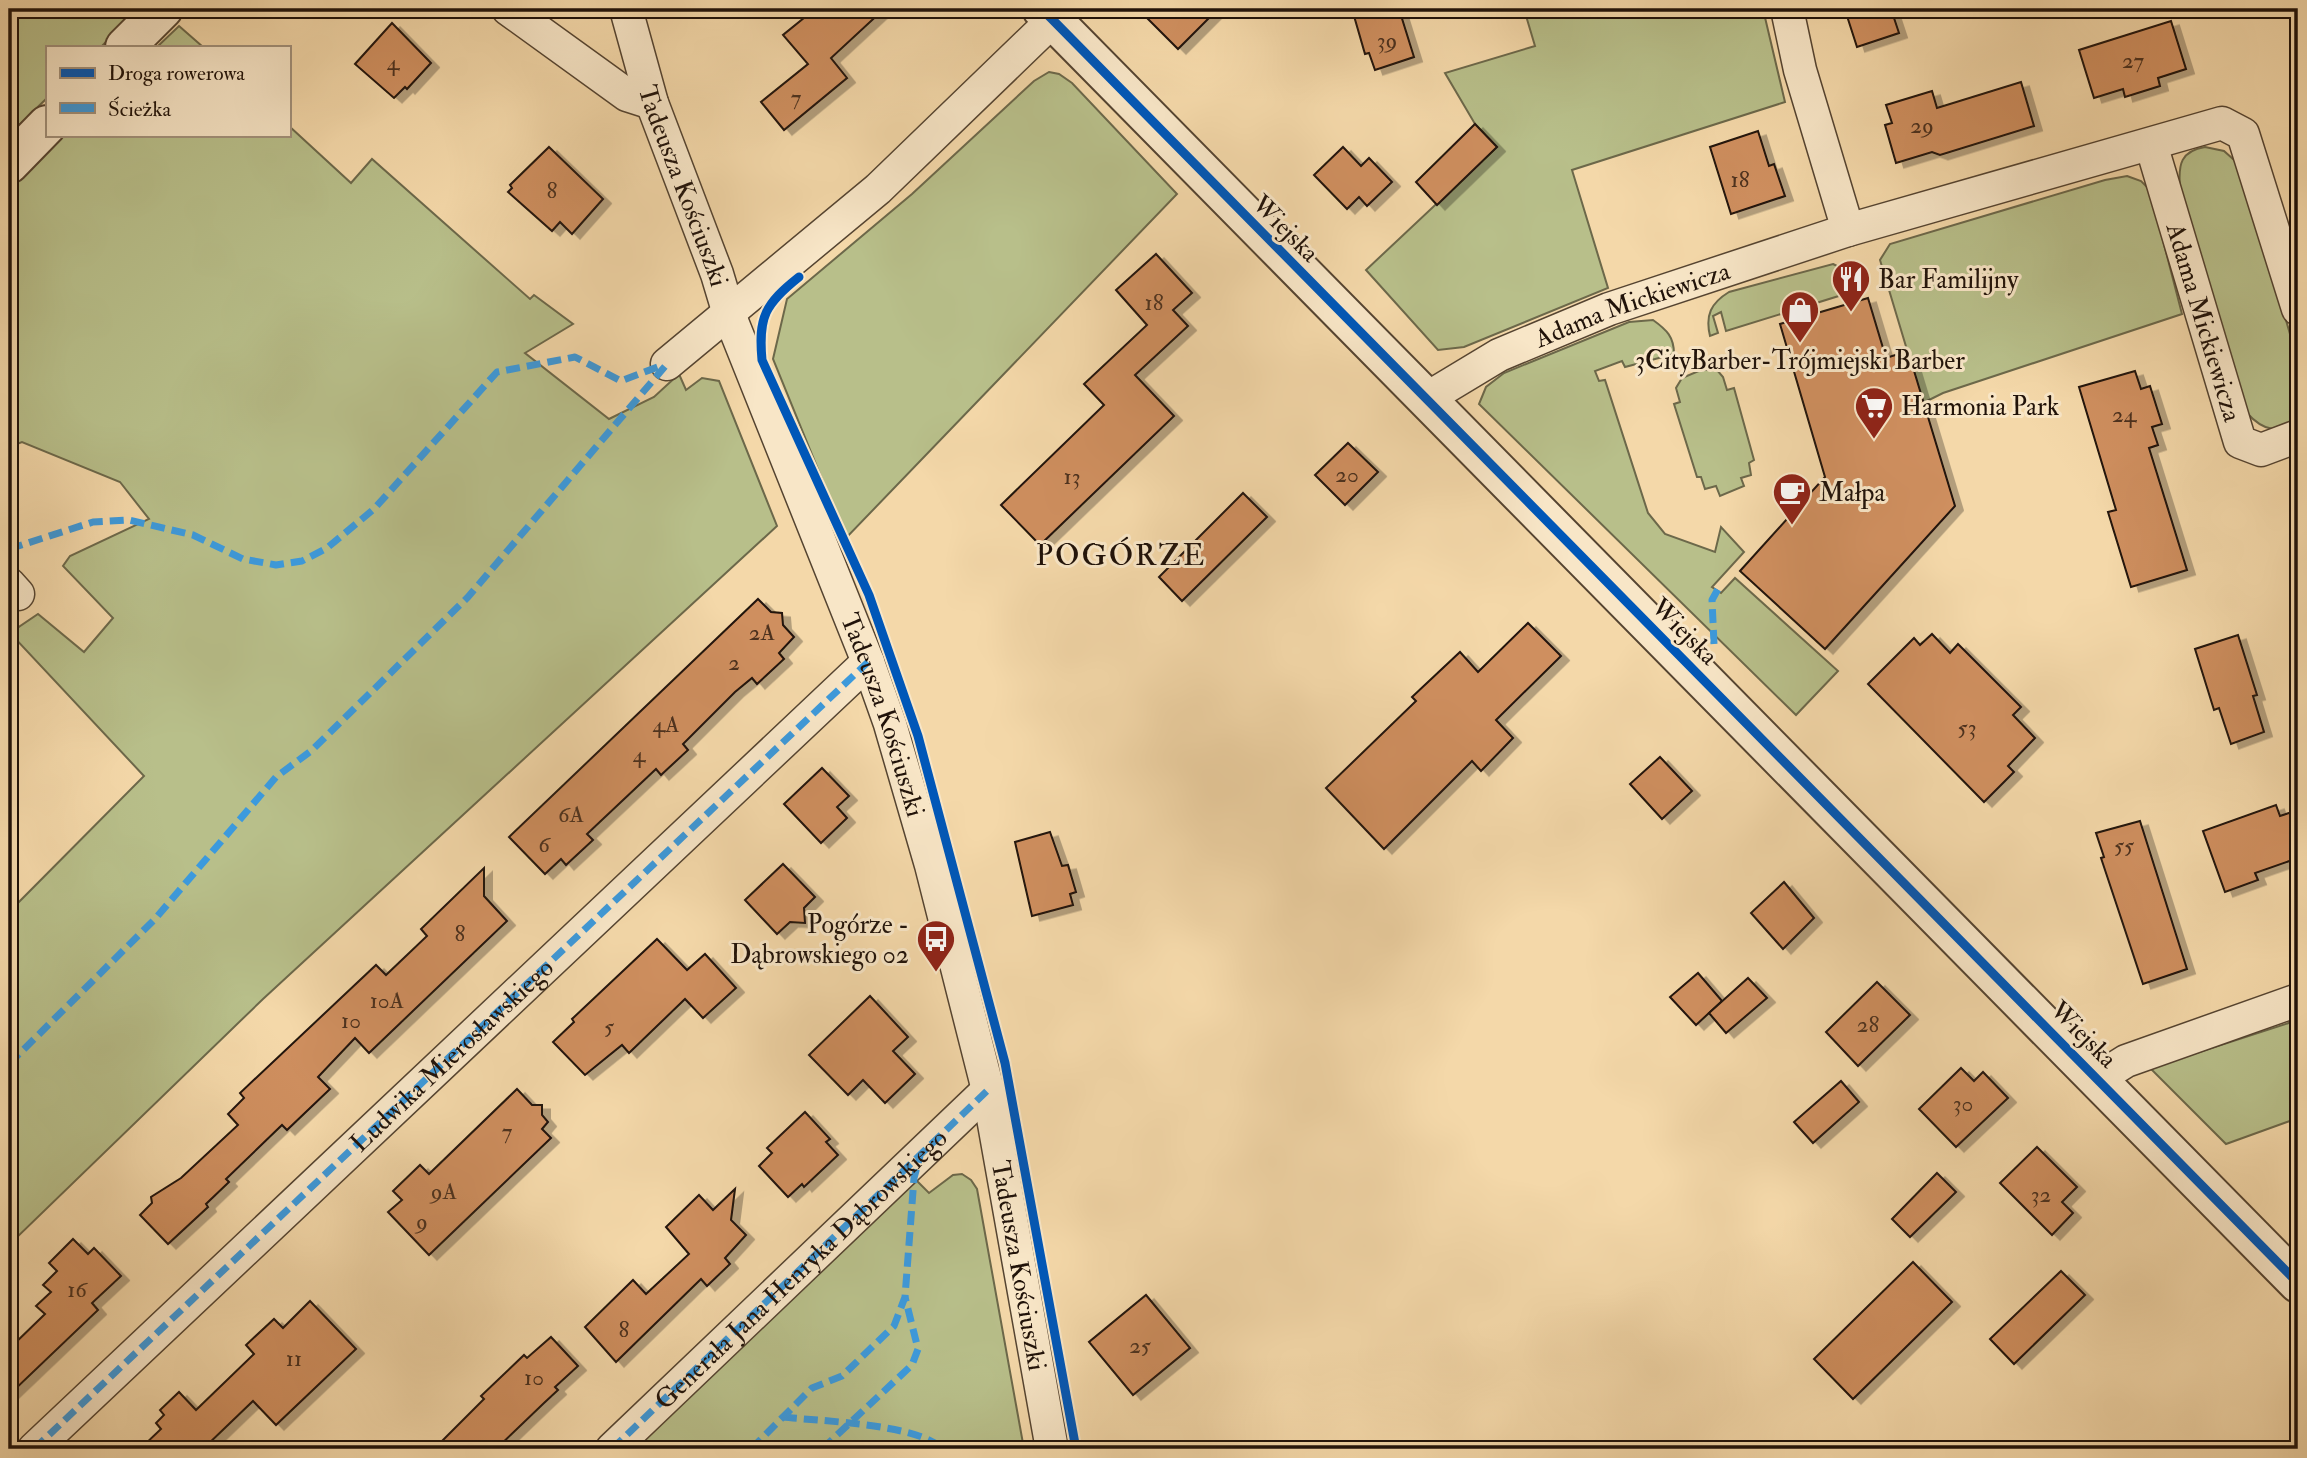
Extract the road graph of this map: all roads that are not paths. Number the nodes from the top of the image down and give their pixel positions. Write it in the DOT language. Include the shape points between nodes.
graph roads {
  1 [pos="163,9"];
  2 [pos="508,9"];
  3 [pos="625,9"];
  4 [pos="1787,9"];
  5 [pos="1047,15"];
  6 [pos="126,46"];
  7 [pos="652,103"];
  8 [pos="46,126"];
  9 [pos="2151,144"];
  10 [pos="9,164"];
  11 [pos="1848,230"];
  12 [pos="2298,309"];
  13 [pos="729,314"];
  14 [pos="667,364"];
  15 [pos="1426,399"];
  16 [pos="2298,436"];
  17 [pos="868,662"];
  18 [pos="2298,1000"];
  19 [pos="2099,1078"];
  20 [pos="988,1090"];
  21 [pos="2298,1283"];
  22 [pos="34,1449"];
  23 [pos="612,1449"];
  24 [pos="1052,1449"];
  1 -- 6 [label="street"];
  2 -- 7 [label="street" via="627,95"];
  3 -- 7 [label="street, Tadeusza Kościuszki"];
  4 -- 11 [label="street" via="1800,70"];
  5 -- 13 [label="street" via="878,189"];
  5 -- 15 [label="street, Wiejska"];
  7 -- 13 [label="street, Tadeusza Kościuszki"];
  8 -- 10 [label="street"];
  9 -- 11 [label="street, Adama Mickiewicza"];
  9 -- 12 [label="street, Adama Mickiewicza" via="2222,123 2243,134"];
  9 -- 16 [label="street, Adama Mickiewicza" via="2240,442 2261,450"];
  11 -- 15 [label="street, Adama Mickiewicza" via="1609,309 1499,355"];
  13 -- 14 [label="street"];
  13 -- 17 [label="street, Tadeusza Kościuszki"];
  15 -- 19 [label="street, Wiejska"];
  17 -- 20 [label="street, Tadeusza Kościuszki" via="930,865"];
  17 -- 22 [label="street, Ludwika Mierosławskiego"];
  18 -- 19 [label="street" via="2126,1061"];
  19 -- 21 [label="street, Wiejska"];
  20 -- 23 [label="street, Generała Jana Henryka Dąbrowskiego"];
  20 -- 24 [label="street, Tadeusza Kościuszki"];
}
